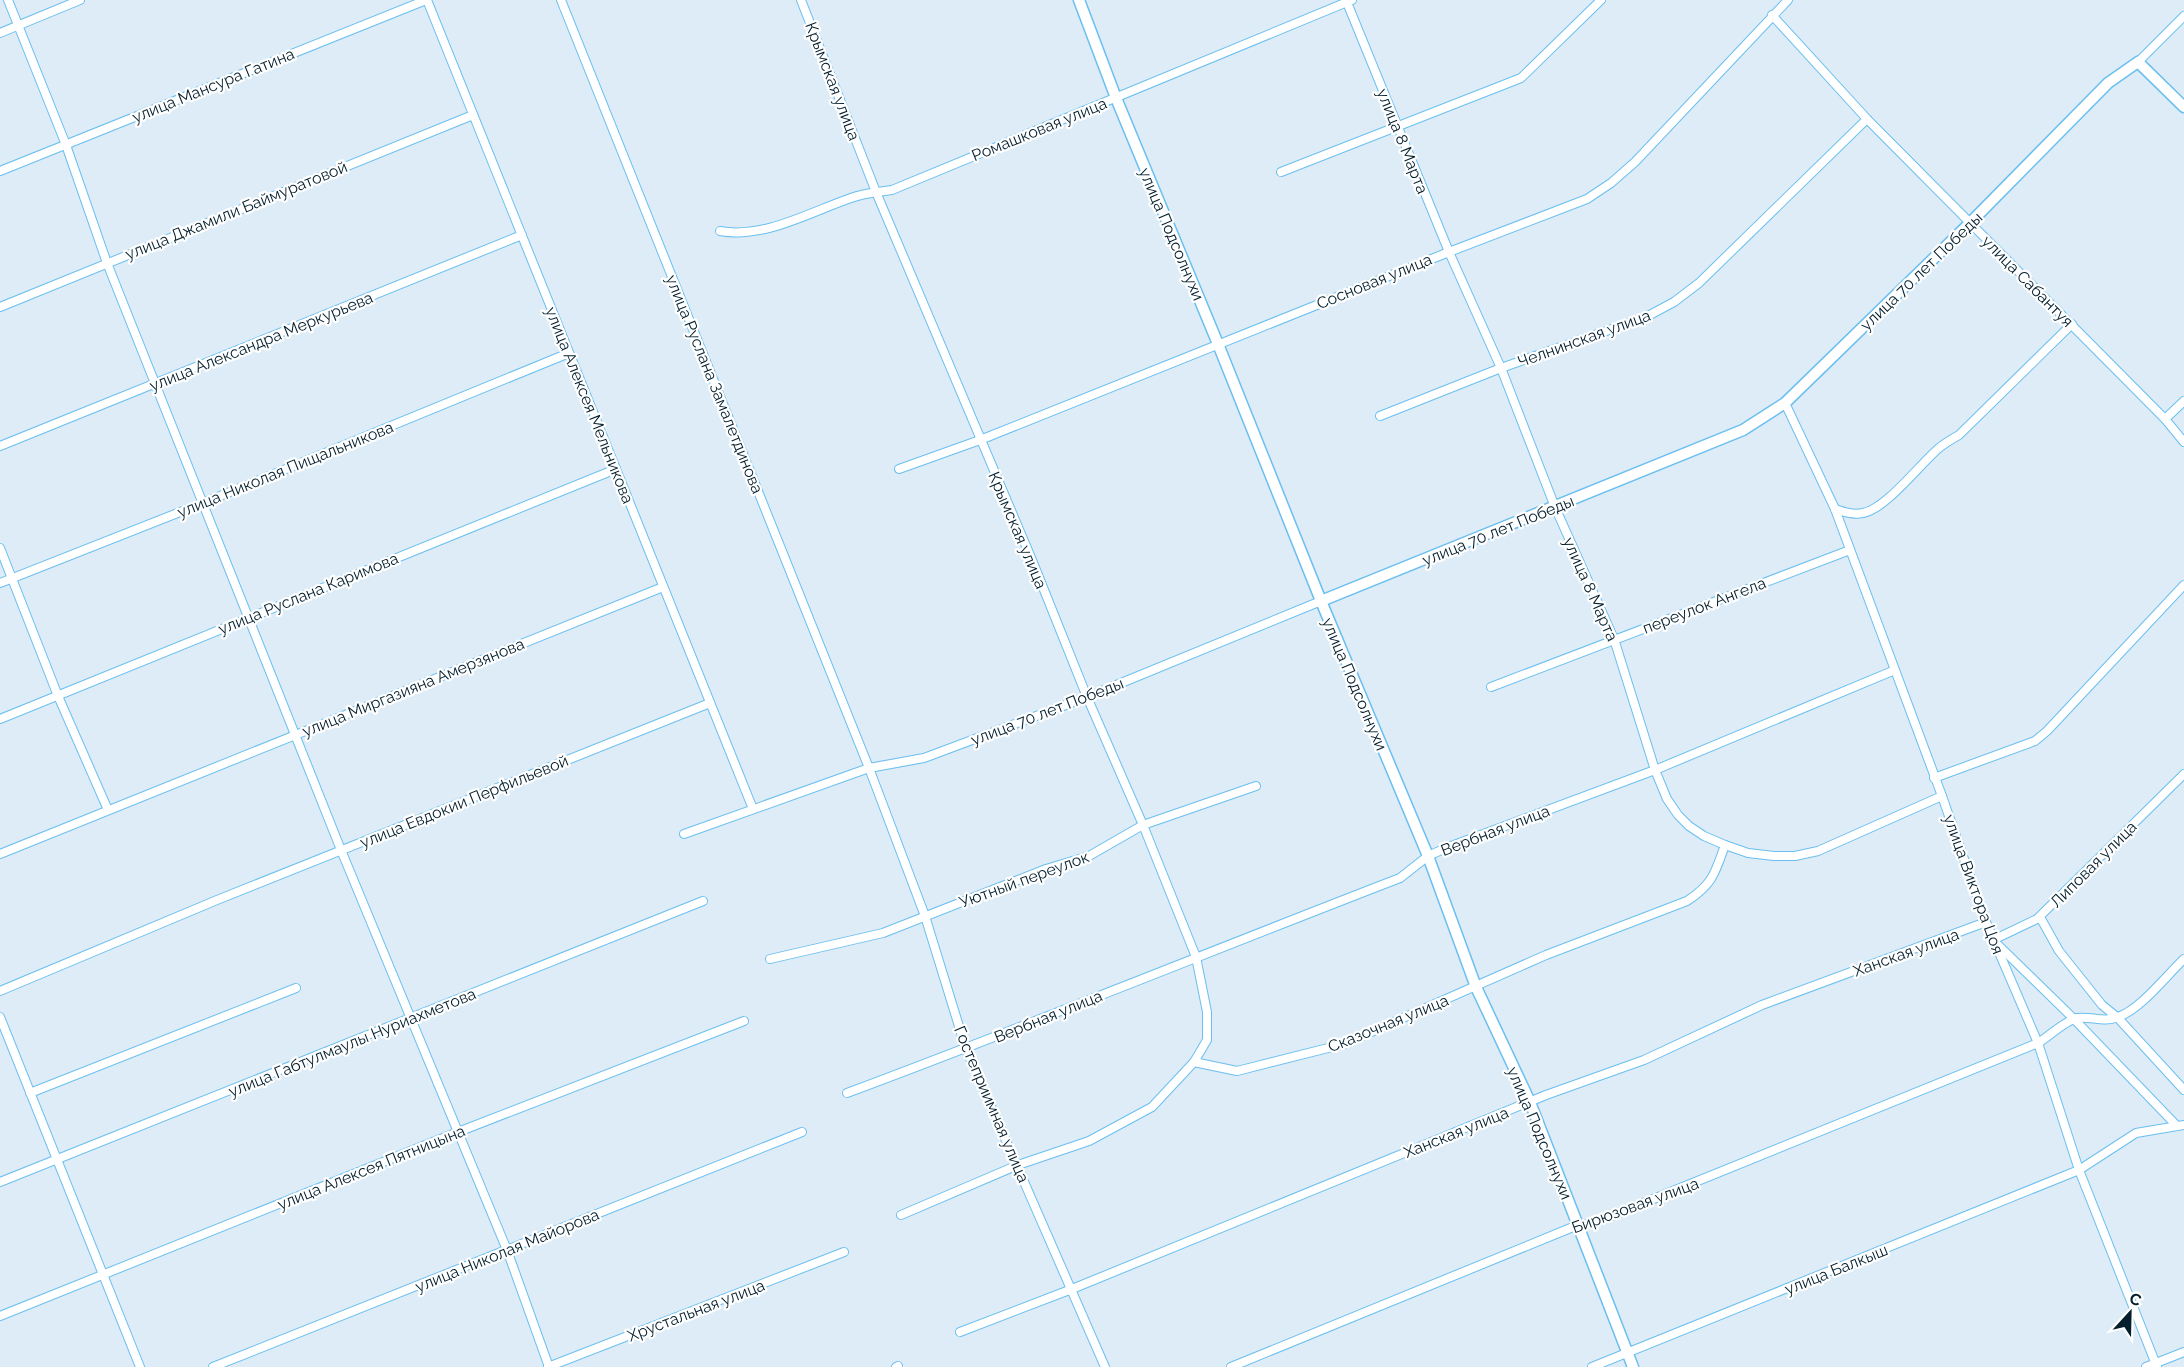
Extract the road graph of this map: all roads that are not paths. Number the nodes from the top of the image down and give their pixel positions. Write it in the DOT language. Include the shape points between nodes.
graph roads {
  1 [pos="8,0"];
  2 [pos="80,0"];
  3 [pos="426,0"];
  4 [pos="561,0"];
  5 [pos="801,0"];
  6 [pos="1079,0"];
  7 [pos="1601,0"];
  8 [pos="1788,0"];
  9 [pos="1348,1"];
  10 [pos="1772,15"];
  11 [pos="2184,16"];
  12 [pos="18,25"];
  13 [pos="0,33"];
  14 [pos="2138,62"];
  15 [pos="1116,98"];
  16 [pos="2184,107"];
  17 [pos="473,115"];
  18 [pos="1867,118"];
  19 [pos="1397,126"];
  20 [pos="66,145"];
  21 [pos="0,171"];
  22 [pos="1281,172"];
  23 [pos="876,192"];
  24 [pos="1970,223"];
  25 [pos="720,231"];
  26 [pos="522,235"];
  27 [pos="1449,252"];
  28 [pos="107,263"];
  29 [pos="0,307"];
  30 [pos="2072,324"];
  31 [pos="1218,344"];
  32 [pos="569,353"];
  33 [pos="1501,368"];
  34 [pos="155,383"];
  35 [pos="2184,401"];
  36 [pos="1785,403"];
  37 [pos="1380,416"];
  38 [pos="2165,419"];
  39 [pos="980,440"];
  40 [pos="2184,442"];
  41 [pos="0,446"];
  42 [pos="616,469"];
  43 [pos="899,469"];
  44 [pos="203,503"];
  45 [pos="1556,507"];
  46 [pos="1835,509"];
  47 [pos="0,548"];
  48 [pos="1850,550"];
  49 [pos="12,578"];
  50 [pos="0,583"];
  51 [pos="2184,585"];
  52 [pos="663,587"];
  53 [pos="1321,602"];
  54 [pos="249,617"];
  55 [pos="1614,639"];
  56 [pos="1894,670"];
  57 [pos="1491,687"];
  58 [pos="58,696"];
  59 [pos="1087,697"];
  60 [pos="710,703"];
  61 [pos="0,719"];
  62 [pos="295,734"];
  63 [pos="869,768"];
  64 [pos="1655,770"];
  65 [pos="2184,774"];
  66 [pos="1934,778"];
  67 [pos="1256,786"];
  68 [pos="1942,796"];
  69 [pos="753,809"];
  70 [pos="108,810"];
  71 [pos="1143,825"];
  72 [pos="684,834"];
  73 [pos="1725,845"];
  74 [pos="341,850"];
  75 [pos="0,854"];
  76 [pos="1428,856"];
  77 [pos="703,901"];
  78 [pos="925,916"];
  79 [pos="2040,917"];
  80 [pos="1986,922"];
  81 [pos="1993,940"];
  82 [pos="1196,957"];
  83 [pos="770,959"];
  84 [pos="2184,959"];
  85 [pos="1476,987"];
  86 [pos="296,988"];
  87 [pos="0,991"];
  88 [pos="0,1017"];
  89 [pos="411,1018"];
  90 [pos="2073,1018"];
  91 [pos="2118,1018"];
  92 [pos="744,1021"];
  93 [pos="2038,1043"];
  94 [pos="966,1049"];
  95 [pos="1194,1062"];
  96 [pos="2184,1090"];
  97 [pos="30,1093"];
  98 [pos="847,1093"];
  99 [pos="1530,1102"];
  100 [pos="2180,1126"];
  101 [pos="458,1132"];
  102 [pos="802,1132"];
  103 [pos="57,1159"];
  104 [pos="1017,1165"];
  105 [pos="2079,1170"];
  106 [pos="0,1182"];
  107 [pos="901,1215"];
  108 [pos="1578,1225"];
  109 [pos="507,1250"];
  110 [pos="844,1252"];
  111 [pos="102,1275"];
  112 [pos="1072,1289"];
  113 [pos="0,1316"];
  114 [pos="960,1332"];
  115 [pos="2184,1352"];
  116 [pos="1627,1353"];
  117 [pos="2156,1365"];
  118 [pos="140,1367"];
  119 [pos="213,1367"];
  120 [pos="548,1367"];
  121 [pos="1105,1367"];
  122 [pos="1231,1367"];
  123 [pos="1592,1367"];
  124 [pos="1633,1367"];
  125 [pos="2146,1367"];
  1 -- 12 [label="street"];
  2 -- 12 [label="street"];
  3 -- 17 [label="street, улица Алексея Мельникова"];
  3 -- 20 [label="street, улица Мансура Гатина"];
  4 -- 63 [label="street, улица Руслана Замалетдинова"];
  5 -- 23 [label="street, Крымская улица"];
  6 -- 15 [label="street, улица Подсолнухи"];
  7 -- 19 [label="street" via="1521,78"];
  8 -- 10 [label="street, Сосновая улица"];
  9 -- 15 [label="street, Ромашковая улица"];
  9 -- 19 [label="street, улица 8 Марта"];
  10 -- 18 [label="street, улица Сабантуя"];
  10 -- 27 [label="street, Сосновая улица" via="1611,183 1587,199"];
  11 -- 14 [label="street, улица 70 лет Победы"];
  12 -- 13 [label="street"];
  12 -- 20 [label="street"];
  14 -- 16 [label="street"];
  14 -- 24 [label="street, улица 70 лет Победы" via="2108,83"];
  15 -- 23 [label="street, Ромашковая улица" via="892,190"];
  15 -- 31 [label="street, улица Подсолнухи"];
  17 -- 26 [label="street, улица Алексея Мельникова"];
  17 -- 28 [label="street, улица Джамили Баймуратовой"];
  18 -- 24 [label="street, улица Сабантуя"];
  18 -- 33 [label="street, Челнинская улица" via="1699,283 1674,302 1646,317"];
  19 -- 22 [label="street"];
  19 -- 27 [label="street, улица 8 Марта"];
  20 -- 21 [label="street, улица Мансура Гатина"];
  20 -- 28 [label="street"];
  23 -- 25 [label="street, Ромашковая улица" via="752,232"];
  23 -- 39 [label="street, Крымская улица"];
  24 -- 30 [label="street, улица Сабантуя"];
  24 -- 36 [label="street, улица 70 лет Победы"];
  26 -- 32 [label="street, улица Алексея Мельникова"];
  26 -- 34 [label="street, улица Александра Меркурьева"];
  27 -- 31 [label="street, Сосновая улица"];
  27 -- 33 [label="street, улица 8 Марта"];
  28 -- 29 [label="street, улица Джамили Баймуратовой"];
  28 -- 34 [label="street"];
  30 -- 38 [label="street, улица Сабантуя"];
  30 -- 46 [label="street" via="1885,501 1863,513"];
  31 -- 39 [label="street, Сосновая улица"];
  31 -- 53 [label="street, улица Подсолнухи"];
  32 -- 42 [label="street, улица Алексея Мельникова"];
  32 -- 44 [label="street, улица Николая Пищальникова"];
  33 -- 37 [label="street, Челнинская улица"];
  33 -- 45 [label="street, улица 8 Марта"];
  34 -- 41 [label="street, улица Александра Меркурьева"];
  34 -- 44 [label="street"];
  35 -- 38 [label="street"];
  36 -- 45 [label="street, улица 70 лет Победы" via="1743,430"];
  36 -- 46 [label="street, улица Виктора Цоя"];
  38 -- 40 [label="street, улица Сабантуя"];
  39 -- 43 [label="street, Сосновая улица"];
  39 -- 59 [label="street, Крымская улица"];
  42 -- 52 [label="street, улица Алексея Мельникова"];
  42 -- 54 [label="street, улица Руслана Каримова"];
  44 -- 49 [label="street, улица Николая Пищальникова"];
  44 -- 54 [label="street"];
  45 -- 53 [label="street, улица 70 лет Победы"];
  45 -- 55 [label="street, улица 8 Марта"];
  46 -- 48 [label="street, улица Виктора Цоя"];
  47 -- 49 [label="street"];
  48 -- 55 [label="street, переулок Ангела"];
  48 -- 56 [label="street, улица Виктора Цоя"];
  49 -- 50 [label="street, улица Николая Пищальникова"];
  49 -- 58 [label="street"];
  51 -- 66 [label="street" via="2035,741"];
  52 -- 60 [label="street, улица Алексея Мельникова"];
  52 -- 62 [label="street, улица Миргазияна Амерзянова"];
  53 -- 59 [label="street, улица 70 лет Победы"];
  53 -- 76 [label="street, улица Подсолнухи"];
  54 -- 58 [label="street, улица Руслана Каримова"];
  54 -- 62 [label="street"];
  55 -- 57 [label="street, переулок Ангела"];
  55 -- 64 [label="street, улица 8 Марта"];
  56 -- 64 [label="street, Вербная улица"];
  56 -- 66 [label="street, улица Виктора Цоя"];
  58 -- 61 [label="street, улица Руслана Каримова"];
  58 -- 70 [label="street"];
  59 -- 63 [label="street, улица 70 лет Победы" via="924,758"];
  59 -- 71 [label="street, Крымская улица"];
  60 -- 69 [label="street, улица Алексея Мельникова"];
  60 -- 74 [label="street, улица Евдокии Перфильевой"];
  62 -- 70 [label="street, улица Миргазияна Амерзянова"];
  62 -- 74 [label="street"];
  63 -- 69 [label="street, улица 70 лет Победы"];
  63 -- 78 [label="street, Гостеприимная улица"];
  64 -- 73 [label="street, улица 8 Марта" via="1678,815 1704,836"];
  64 -- 76 [label="street, Вербная улица"];
  65 -- 79 [label="street, Липовая улица"];
  66 -- 68 [label="street, улица Виктора Цоя"];
  67 -- 71 [label="street, Уютный переулок"];
  68 -- 73 [label="street, улица 8 Марта" via="1818,851 1774,856"];
  68 -- 80 [label="street, улица Виктора Цоя"];
  69 -- 72 [label="street, улица 70 лет Победы"];
  70 -- 75 [label="street, улица Миргазияна Амерзянова"];
  71 -- 78 [label="street, Уютный переулок" via="1089,856"];
  71 -- 82 [label="street, Крымская улица"];
  73 -- 85 [label="street, Сказочная улица" via="1713,878 1703,891 1687,901 1546,955"];
  74 -- 87 [label="street, улица Евдокии Перфильевой"];
  74 -- 89 [label="street"];
  76 -- 82 [label="street, Вербная улица" via="1400,878"];
  76 -- 85 [label="street, улица Подсолнухи"];
  77 -- 89 [label="street, улица Габтулмаулы Нуриахметова"];
  78 -- 83 [label="street, Уютный переулок" via="883,933"];
  78 -- 94 [label="street, Гостеприимная улица"];
  79 -- 81 [label="street, Липовая улица"];
  79 -- 91 [label="street" via="2059,951 2102,1005"];
  80 -- 81 [label="street, улица Виктора Цоя"];
  80 -- 99 [label="street, Ханская улица" via="1762,1005 1644,1060"];
  81 -- 90 [label="street"];
  81 -- 93 [label="street, улица Виктора Цоя"];
  82 -- 94 [label="street, Вербная улица"];
  82 -- 95 [label="street, Крымская улица" via="1207,1012 1207,1040"];
  84 -- 91 [label="street" via="2134,1009"];
  85 -- 95 [label="street, Сказочная улица" via="1344,1044 1237,1071"];
  85 -- 99 [label="street, улица Подсолнухи"];
  86 -- 97 [label="street"];
  88 -- 97 [label="street"];
  89 -- 101 [label="street"];
  89 -- 103 [label="street, улица Габтулмаулы Нуриахметова"];
  90 -- 91 [label="street"];
  90 -- 93 [label="street, Бирюзовая улица"];
  90 -- 100 [label="street"];
  91 -- 96 [label="street"];
  92 -- 101 [label="street, улица Алексея Пятницына"];
  93 -- 105 [label="street, улица Виктора Цоя"];
  93 -- 108 [label="street, Бирюзовая улица" via="1594,1223"];
  94 -- 98 [label="street, Вербная улица"];
  94 -- 104 [label="street, Гостеприимная улица"];
  95 -- 104 [label="street" via="1152,1107 1089,1141"];
  97 -- 103 [label="street"];
  99 -- 108 [label="street, улица Подсолнухи"];
  99 -- 112 [label="street, Ханская улица"];
  100 -- 105 [label="street, улица Балкыш" via="2136,1133"];
  101 -- 109 [label="street"];
  101 -- 111 [label="street, улица Алексея Пятницына"];
  102 -- 109 [label="street, улица Николая Майорова"];
  103 -- 106 [label="street, улица Габтулмаулы Нуриахметова"];
  103 -- 111 [label="street"];
  104 -- 107 [label="street"];
  104 -- 112 [label="street, Гостеприимная улица"];
  105 -- 116 [label="street, улица Балкыш"];
  105 -- 117 [label="street, улица Виктора Цоя"];
  108 -- 116 [label="street, улица Подсолнухи"];
  108 -- 122 [label="street, Бирюзовая улица"];
  109 -- 119 [label="street, улица Николая Майорова"];
  109 -- 120 [label="street"];
  110 -- 120 [label="street, Хрустальная улица"];
  111 -- 113 [label="street, улица Алексея Пятницына"];
  111 -- 118 [label="street"];
  112 -- 114 [label="street, Ханская улица"];
  112 -- 121 [label="street, Гостеприимная улица"];
  115 -- 117 [label="street"];
  116 -- 123 [label="street, улица Балкыш"];
  116 -- 124 [label="street, улица Подсолнухи"];
  117 -- 125 [label="street"];
}
